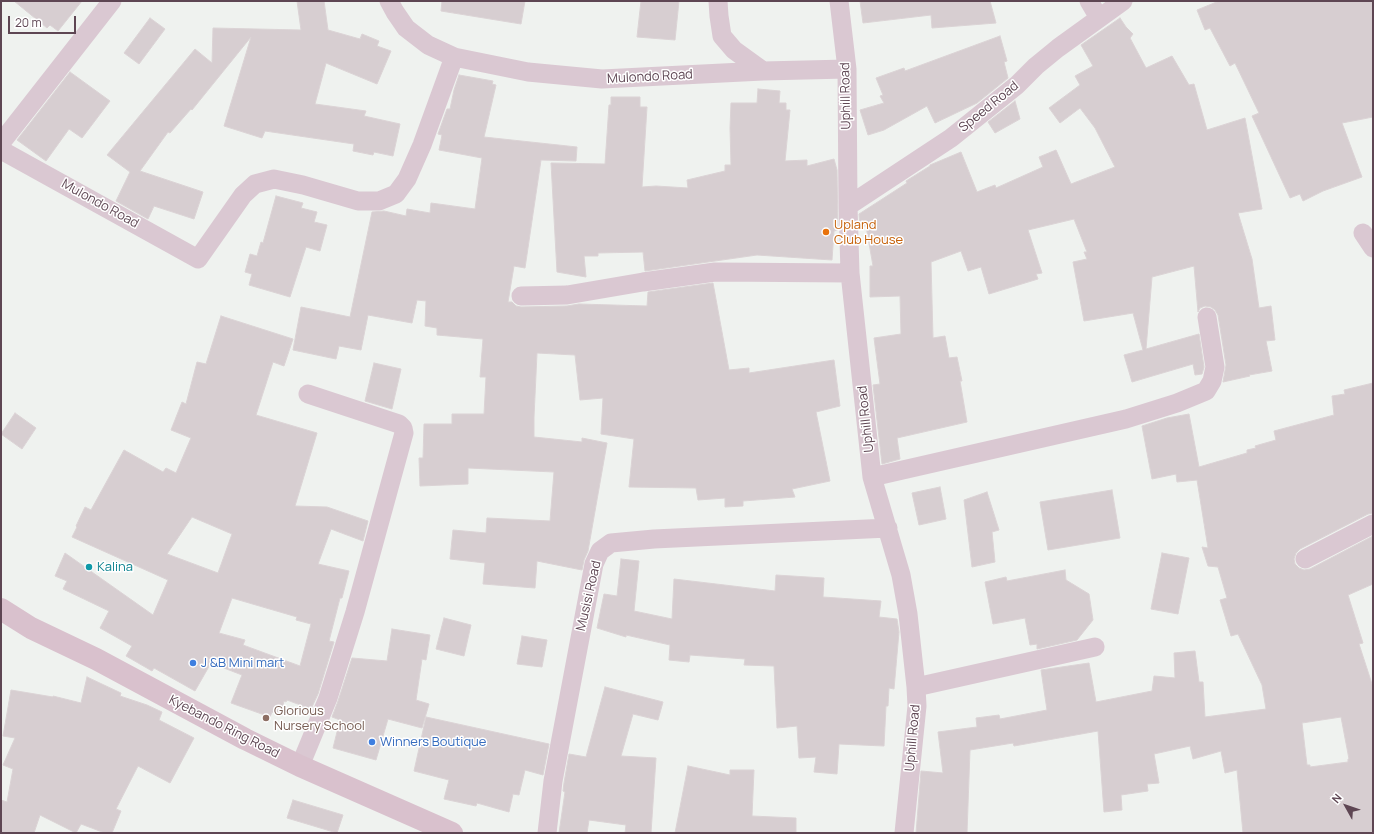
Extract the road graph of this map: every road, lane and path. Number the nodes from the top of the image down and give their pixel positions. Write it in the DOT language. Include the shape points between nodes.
graph roads {
  1 [pos="112,1"];
  2 [pos="389,1"];
  3 [pos="718,1"];
  4 [pos="839,1"];
  5 [pos="1089,1"];
  6 [pos="1123,1"];
  7 [pos="1098,18"];
  8 [pos="454,58"];
  9 [pos="847,69"];
  10 [pos="763,71"];
  11 [pos="1,143"];
  12 [pos="1,150"];
  13 [pos="848,206"];
  14 [pos="850,273"];
  15 [pos="521,296"];
  16 [pos="1207,317"];
  17 [pos="308,394"];
  18 [pos="872,477"];
  19 [pos="1373,524"];
  20 [pos="888,528"];
  21 [pos="1305,559"];
  22 [pos="1,609"];
  23 [pos="1095,647"];
  24 [pos="916,687"];
  25 [pos="300,766"];
  26 [pos="452,833"];
  27 [pos="547,833"];
  28 [pos="904,833"];
  1 -- 11 [label="street"];
  2 -- 8 [label="street, Mulondo Road" via="406,28 428,45"];
  3 -- 10 [label="street" via="722,36 734,50"];
  4 -- 9 [label="street, Uphill Road"];
  5 -- 7 [label="street"];
  6 -- 7 [label="street, Speed Road"];
  7 -- 13 [label="street, Speed Road" via="1036,66 1017,85 951,138"];
  8 -- 10 [label="street, Mulondo Road" via="528,72 602,79"];
  8 -- 12 [label="street, Mulondo Road" via="422,145 407,179 396,194 379,202 358,200 274,179 255,184 243,195 198,259"];
  9 -- 10 [label="street, Mulondo Road"];
  9 -- 13 [label="street, Uphill Road"];
  13 -- 14 [label="street, Uphill Road"];
  14 -- 15 [label="street" via="715,272 567,295"];
  14 -- 18 [label="street, Uphill Road"];
  16 -- 18 [label="street" via="1215,367 1212,381 1206,391 1126,419"];
  17 -- 25 [label="street" via="399,424 404,433 328,698"];
  18 -- 20 [label="street, Uphill Road"];
  19 -- 21 [label="street"];
  20 -- 24 [label="street, Uphill Road" via="901,574"];
  20 -- 27 [label="street, Musisi Road" via="654,539 611,543 600,551 594,564 553,781"];
  22 -- 25 [label="street, Kyebando Ring Road" via="31,628 96,659"];
  23 -- 24 [label="street"];
  24 -- 28 [label="street, Uphill Road" via="917,706"];
  25 -- 26 [label="street, Kyebando Ring Road"];
}
